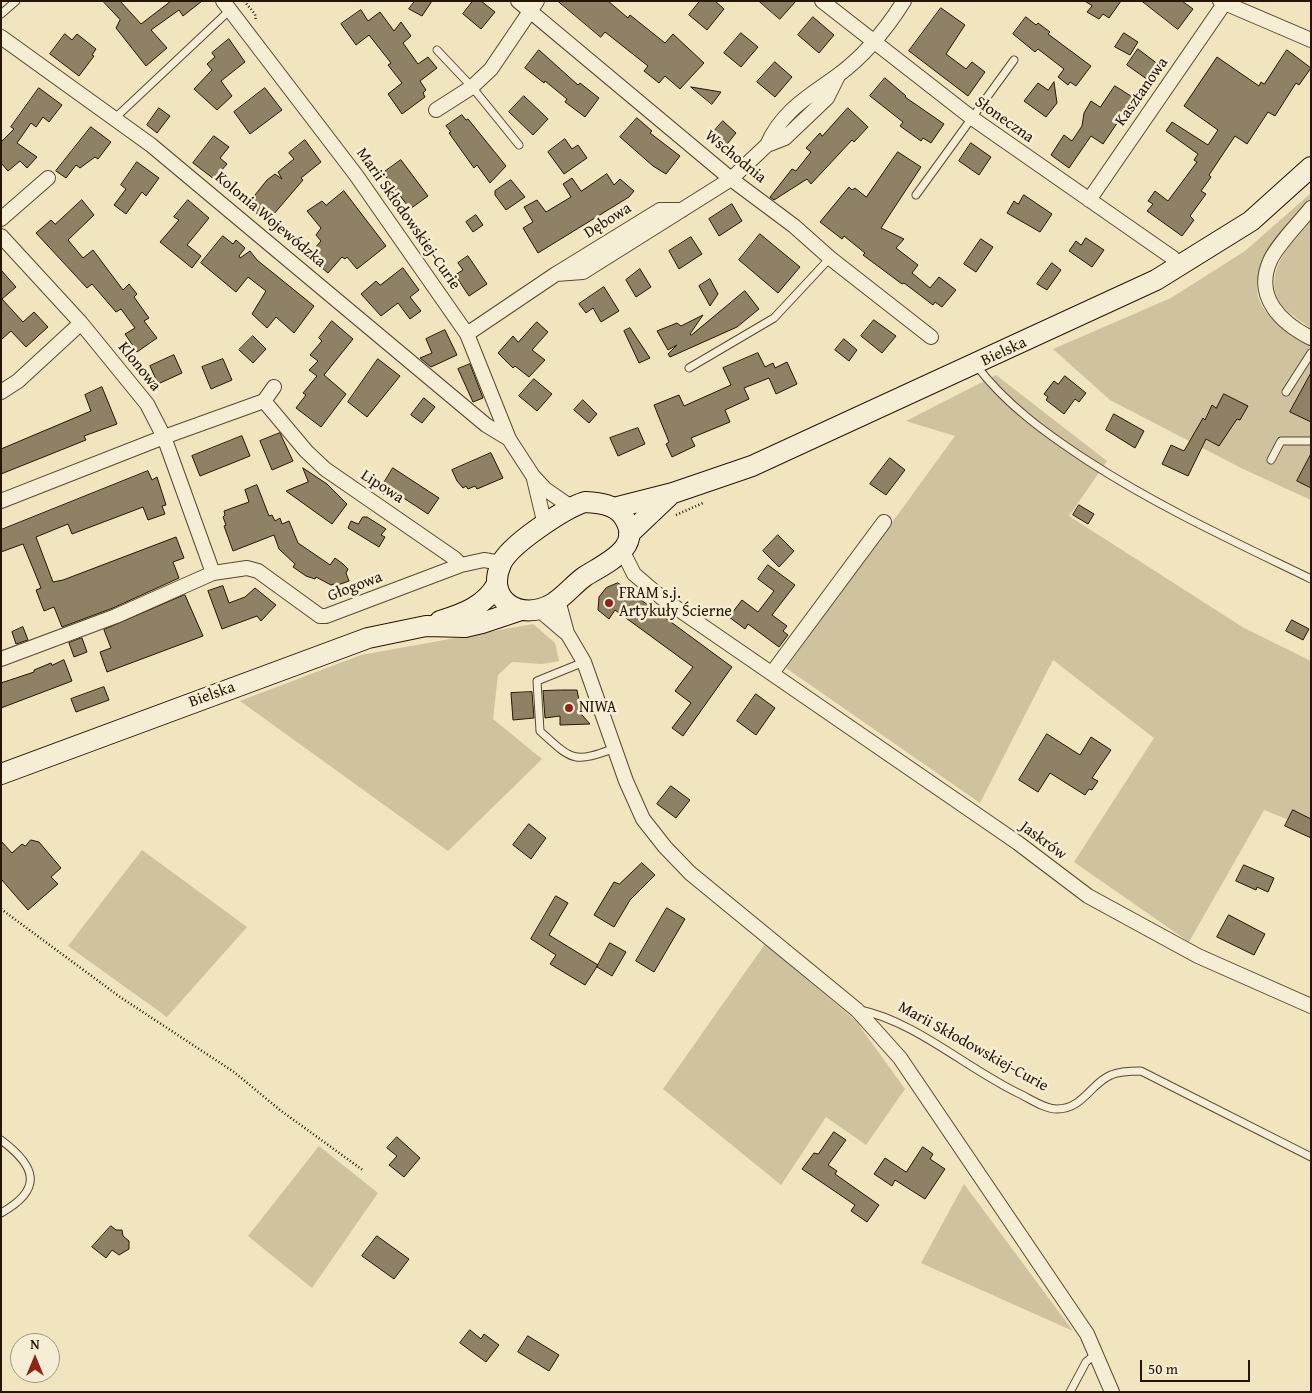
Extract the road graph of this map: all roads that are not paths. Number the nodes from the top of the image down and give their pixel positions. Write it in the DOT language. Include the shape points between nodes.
graph roads {
  1 [pos="16,1"];
  2 [pos="518,1"];
  3 [pos="822,1"];
  4 [pos="905,2"];
  5 [pos="1222,3"];
  6 [pos="228,4"];
  7 [pos="534,5"];
  8 [pos="1,14"];
  9 [pos="1,37"];
  10 [pos="1311,40"];
  11 [pos="872,43"];
  12 [pos="437,50"];
  13 [pos="1014,60"];
  14 [pos="472,87"];
  15 [pos="436,110"];
  16 [pos="972,118"];
  17 [pos="114,119"];
  18 [pos="519,145"];
  19 [pos="1311,166"];
  20 [pos="48,178"];
  21 [pos="732,179"];
  22 [pos="916,195"];
  23 [pos="1089,200"];
  24 [pos="1311,208"];
  25 [pos="1,219"];
  26 [pos="1,236"];
  27 [pos="830,258"];
  28 [pos="1173,258"];
  29 [pos="81,323"];
  30 [pos="467,334"];
  31 [pos="931,337"];
  32 [pos="1311,338"];
  33 [pos="1311,353"];
  34 [pos="976,365"];
  35 [pos="689,368"];
  36 [pos="274,387"];
  37 [pos="1,392"];
  38 [pos="1286,392"];
  39 [pos="264,401"];
  40 [pos="164,437"];
  41 [pos="509,439"];
  42 [pos="1311,442"];
  43 [pos="1271,460"];
  44 [pos="533,476"];
  45 [pos="673,493"];
  46 [pos="1,501"];
  47 [pos="571,507"];
  48 [pos="614,508"];
  49 [pos="884,522"];
  50 [pos="546,525"];
  51 [pos="626,542"];
  52 [pos="501,563"];
  53 [pos="607,564"];
  54 [pos="461,565"];
  55 [pos="213,573"];
  56 [pos="634,574"];
  57 [pos="1311,579"];
  58 [pos="497,584"];
  59 [pos="558,600"];
  60 [pos="539,610"];
  61 [pos="518,611"];
  62 [pos="426,626"];
  63 [pos="567,633"];
  64 [pos="1,658"];
  65 [pos="584,662"];
  66 [pos="772,673"];
  67 [pos="615,748"];
  68 [pos="1,774"];
  69 [pos="1311,1006"];
  70 [pos="857,1010"];
  71 [pos="1,1140"];
  72 [pos="1311,1157"];
  73 [pos="1,1213"];
  74 [pos="1097,1353"];
  75 [pos="1070,1392"];
  76 [pos="1112,1392"];
  1 -- 8 [label="lane"];
  2 -- 7 [label="street, Wschodnia"];
  3 -- 11 [label="street, Słoneczna"];
  4 -- 11 [label="street, Dębowa"];
  5 -- 10 [label="street"];
  5 -- 23 [label="street, Kasztanowa"];
  6 -- 17 [label="lane"];
  6 -- 30 [label="street, Marii Skłodowskiej-Curie" via="361,183"];
  7 -- 14 [label="street" via="491,69"];
  7 -- 21 [label="street, Wschodnia"];
  9 -- 17 [label="street, Kolonia Wojewódzka"];
  11 -- 16 [label="street, Słoneczna"];
  11 -- 21 [label="street, Dębowa" via="838,76 816,89 775,126 767,145"];
  12 -- 14 [label="lane"];
  13 -- 16 [label="lane"];
  14 -- 15 [label="street"];
  14 -- 18 [label="lane"];
  16 -- 22 [label="lane"];
  16 -- 23 [label="street, Słoneczna"];
  17 -- 41 [label="street, Kolonia Wojewódzka" via="158,151 486,424"];
  19 -- 34 [label="main road, Bielska" via="1251,221 1192,260"];
  20 -- 25 [label="street"];
  21 -- 27 [label="street, Wschodnia"];
  21 -- 30 [label="street, Dębowa" via="682,210 660,210"];
  23 -- 28 [label="street, Słoneczna"];
  24 -- 32 [label="street" via="1270,260 1266,278 1267,297 1276,314"];
  26 -- 29 [label="street, Klonowa"];
  27 -- 31 [label="street, Wschodnia"];
  27 -- 35 [label="lane" via="774,318"];
  29 -- 37 [label="street" via="18,381"];
  29 -- 40 [label="street, Klonowa" via="147,404"];
  30 -- 41 [label="street, Marii Skłodowskiej-Curie"];
  33 -- 38 [label="lane"];
  34 -- 45 [label="main road, Bielska" via="752,466"];
  34 -- 57 [label="lane" via="990,385 1033,423 1124,484 1188,520"];
  36 -- 39 [label="street"];
  39 -- 40 [label="street"];
  39 -- 54 [label="street, Lipowa" via="325,469 447,552"];
  40 -- 46 [label="street"];
  40 -- 55 [label="street"];
  41 -- 44 [label="street, Marii Skłodowskiej-Curie"];
  42 -- 43 [label="lane" via="1281,441"];
  44 -- 47 [label="street, Marii Skłodowskiej-Curie"];
  44 -- 50 [label="street, Marii Skłodowskiej-Curie"];
  45 -- 48 [label="main road, Bielska"];
  45 -- 51 [label="main road, Bielska" via="638,523"];
  47 -- 48 [label="main road" via="585,502"];
  47 -- 50 [label="main road"];
  48 -- 51 [label="main road" via="626,521"];
  49 -- 66 [label="street"];
  50 -- 52 [label="main road" via="512,548"];
  51 -- 53 [label="main road, Bielska"];
  51 -- 56 [label="street, Jaskrów"];
  52 -- 54 [label="street" via="484,560"];
  52 -- 58 [label="main road"];
  53 -- 56 [label="street, Jaskrów"];
  53 -- 59 [label="main road, Bielska" via="583,578"];
  54 -- 55 [label="street, Głogowa" via="326,616 320,616 258,571 247,568"];
  55 -- 64 [label="street, Głogowa" via="116,616"];
  56 -- 66 [label="street, Jaskrów" via="662,598"];
  58 -- 61 [label="main road" via="507,603"];
  58 -- 62 [label="main road, Bielska" via="485,601"];
  59 -- 60 [label="main road, Bielska"];
  59 -- 63 [label="street, Marii Skłodowskiej-Curie"];
  60 -- 61 [label="main road, Bielska"];
  60 -- 63 [label="street, Marii Skłodowskiej-Curie"];
  61 -- 62 [label="main road, Bielska" via="465,627"];
  62 -- 68 [label="main road, Bielska" via="368,638"];
  63 -- 65 [label="street, Marii Skłodowskiej-Curie"];
  65 -- 67 [label="street, Marii Skłodowskiej-Curie"];
  65 -- 67 [label="lane" via="537,681 540,731 568,756 589,758"];
  66 -- 69 [label="street, Jaskrów" via="1088,896 1198,956"];
  67 -- 70 [label="street, Marii Skłodowskiej-Curie" via="643,819 665,848 690,873"];
  70 -- 72 [label="lane, Marii Skłodowskiej-Curie" via="872,1012 918,1034 1005,1088 1045,1106 1057,1109 1070,1107 1083,1100 1109,1075 1141,1071"];
  70 -- 74 [label="street, Marii Skłodowskiej-Curie" via="900,1058"];
  71 -- 73 [label="lane" via="23,1158 31,1175 28,1188"];
  74 -- 75 [label="lane" via="1086,1362"];
  74 -- 76 [label="street, Marii Skłodowskiej-Curie"];
}
